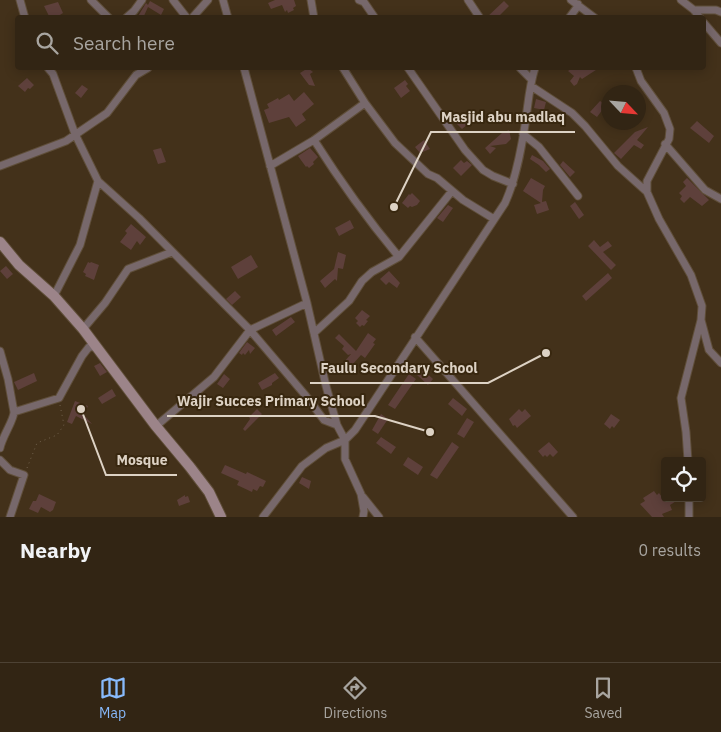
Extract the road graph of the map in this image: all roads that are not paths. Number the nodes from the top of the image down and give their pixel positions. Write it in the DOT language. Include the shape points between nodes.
graph roads {
  1 [pos="20,0"];
  2 [pos="92,0"];
  3 [pos="142,0"];
  4 [pos="173,0"];
  5 [pos="208,0"];
  6 [pos="222,0"];
  7 [pos="311,0"];
  8 [pos="359,0"];
  9 [pos="468,0"];
  10 [pos="571,0"];
  11 [pos="681,0"];
  12 [pos="578,3"];
  13 [pos="694,10"];
  14 [pos="721,12"];
  15 [pos="23,15"];
  16 [pos="106,15"];
  17 [pos="129,15"];
  18 [pos="185,15"];
  19 [pos="195,15"];
  20 [pos="227,15"];
  21 [pos="314,15"];
  22 [pos="374,15"];
  23 [pos="478,15"];
  24 [pos="571,15"];
  25 [pos="592,15"];
  26 [pos="698,15"];
  27 [pos="706,25"];
  28 [pos="721,43"];
  29 [pos="50,70"];
  30 [pos="145,70"];
  31 [pos="245,70"];
  32 [pos="344,70"];
  33 [pos="409,70"];
  34 [pos="522,70"];
  35 [pos="534,70"];
  36 [pos="637,70"];
  37 [pos="531,82"];
  38 [pos="365,103"];
  39 [pos="75,134"];
  40 [pos="523,134"];
  41 [pos="314,140"];
  42 [pos="665,144"];
  43 [pos="0,166"];
  44 [pos="270,166"];
  45 [pos="98,181"];
  46 [pos="513,184"];
  47 [pos="452,191"];
  48 [pos="647,192"];
  49 [pos="578,196"];
  50 [pos="721,199"];
  51 [pos="494,219"];
  52 [pos="0,242"];
  53 [pos="172,252"];
  54 [pos="399,257"];
  55 [pos="54,296"];
  56 [pos="307,303"];
  57 [pos="701,320"];
  58 [pos="83,329"];
  59 [pos="250,330"];
  60 [pos="314,333"];
  61 [pos="415,337"];
  62 [pos="97,347"];
  63 [pos="0,351"];
  64 [pos="721,363"];
  65 [pos="14,412"];
  66 [pos="337,425"];
  67 [pos="156,426"];
  68 [pos="345,440"];
  69 [pos="0,448"];
  70 [pos="688,457"];
  71 [pos="0,460"];
  72 [pos="361,494"];
  73 [pos="689,502"];
  74 [pos="572,516"];
  75 [pos="10,517"];
  76 [pos="221,517"];
  77 [pos="263,517"];
  78 [pos="363,517"];
  79 [pos="379,517"];
  80 [pos="688,517"];
  1 -- 15 [label="street"];
  2 -- 16 [label="street"];
  3 -- 17 [label="street"];
  4 -- 18 [label="street"];
  5 -- 19 [label="street"];
  6 -- 20 [label="street"];
  7 -- 21 [label="street"];
  8 -- 22 [label="street"];
  9 -- 23 [label="street"];
  10 -- 12 [label="street"];
  11 -- 13 [label="street"];
  12 -- 24 [label="street"];
  12 -- 25 [label="street"];
  13 -- 14 [label="street"];
  13 -- 26 [label="street"];
  27 -- 28 [label="street"];
  29 -- 39 [label="street"];
  30 -- 39 [label="street" via="136,75 107,113"];
  31 -- 44 [label="street"];
  32 -- 38 [label="street"];
  33 -- 46 [label="street" via="465,150 492,176"];
  34 -- 37 [label="street"];
  35 -- 37 [label="street"];
  36 -- 42 [label="street" via="664,113 670,134"];
  37 -- 40 [label="street"];
  37 -- 48 [label="street" via="572,113 618,166"];
  38 -- 41 [label="street"];
  38 -- 47 [label="street" via="395,143"];
  39 -- 43 [label="street" via="66,141"];
  39 -- 45 [label="street"];
  40 -- 46 [label="street"];
  40 -- 49 [label="street" via="539,147"];
  41 -- 44 [label="street"];
  41 -- 54 [label="street" via="364,214"];
  42 -- 48 [label="street" via="647,180"];
  42 -- 50 [label="street" via="706,190"];
  44 -- 56 [label="street"];
  45 -- 53 [label="street"];
  45 -- 55 [label="street" via="80,245"];
  46 -- 51 [label="street"];
  47 -- 51 [label="street"];
  47 -- 54 [label="street"];
  48 -- 57 [label="street" via="698,291"];
  51 -- 61 [label="street"];
  52 -- 55 [label="street"];
  53 -- 58 [label="street" via="128,269"];
  53 -- 59 [label="street"];
  54 -- 60 [label="street" via="372,272 349,301"];
  55 -- 58 [label="street"];
  56 -- 59 [label="street"];
  56 -- 60 [label="street"];
  57 -- 64 [label="street" via="710,350"];
  57 -- 70 [label="street" via="681,398"];
  58 -- 62 [label="street"];
  59 -- 66 [label="street" via="324,420"];
  59 -- 67 [label="street" via="214,377"];
  60 -- 66 [label="street"];
  61 -- 68 [label="street" via="366,414"];
  61 -- 74 [label="street"];
  62 -- 65 [label="street" via="89,347 82,356 59,398"];
  62 -- 67 [label="street"];
  63 -- 65 [label="street"];
  65 -- 69 [label="street"];
  66 -- 68 [label="street"];
  67 -- 76 [label="street" via="208,492"];
  68 -- 72 [label="street" via="345,459"];
  68 -- 77 [label="street" via="326,448 302,466"];
  71 -- 75 [label="street" via="10,470 24,476"];
  72 -- 78 [label="street"];
  72 -- 79 [label="street"];
  73 -- 80 [label="street"];
}
